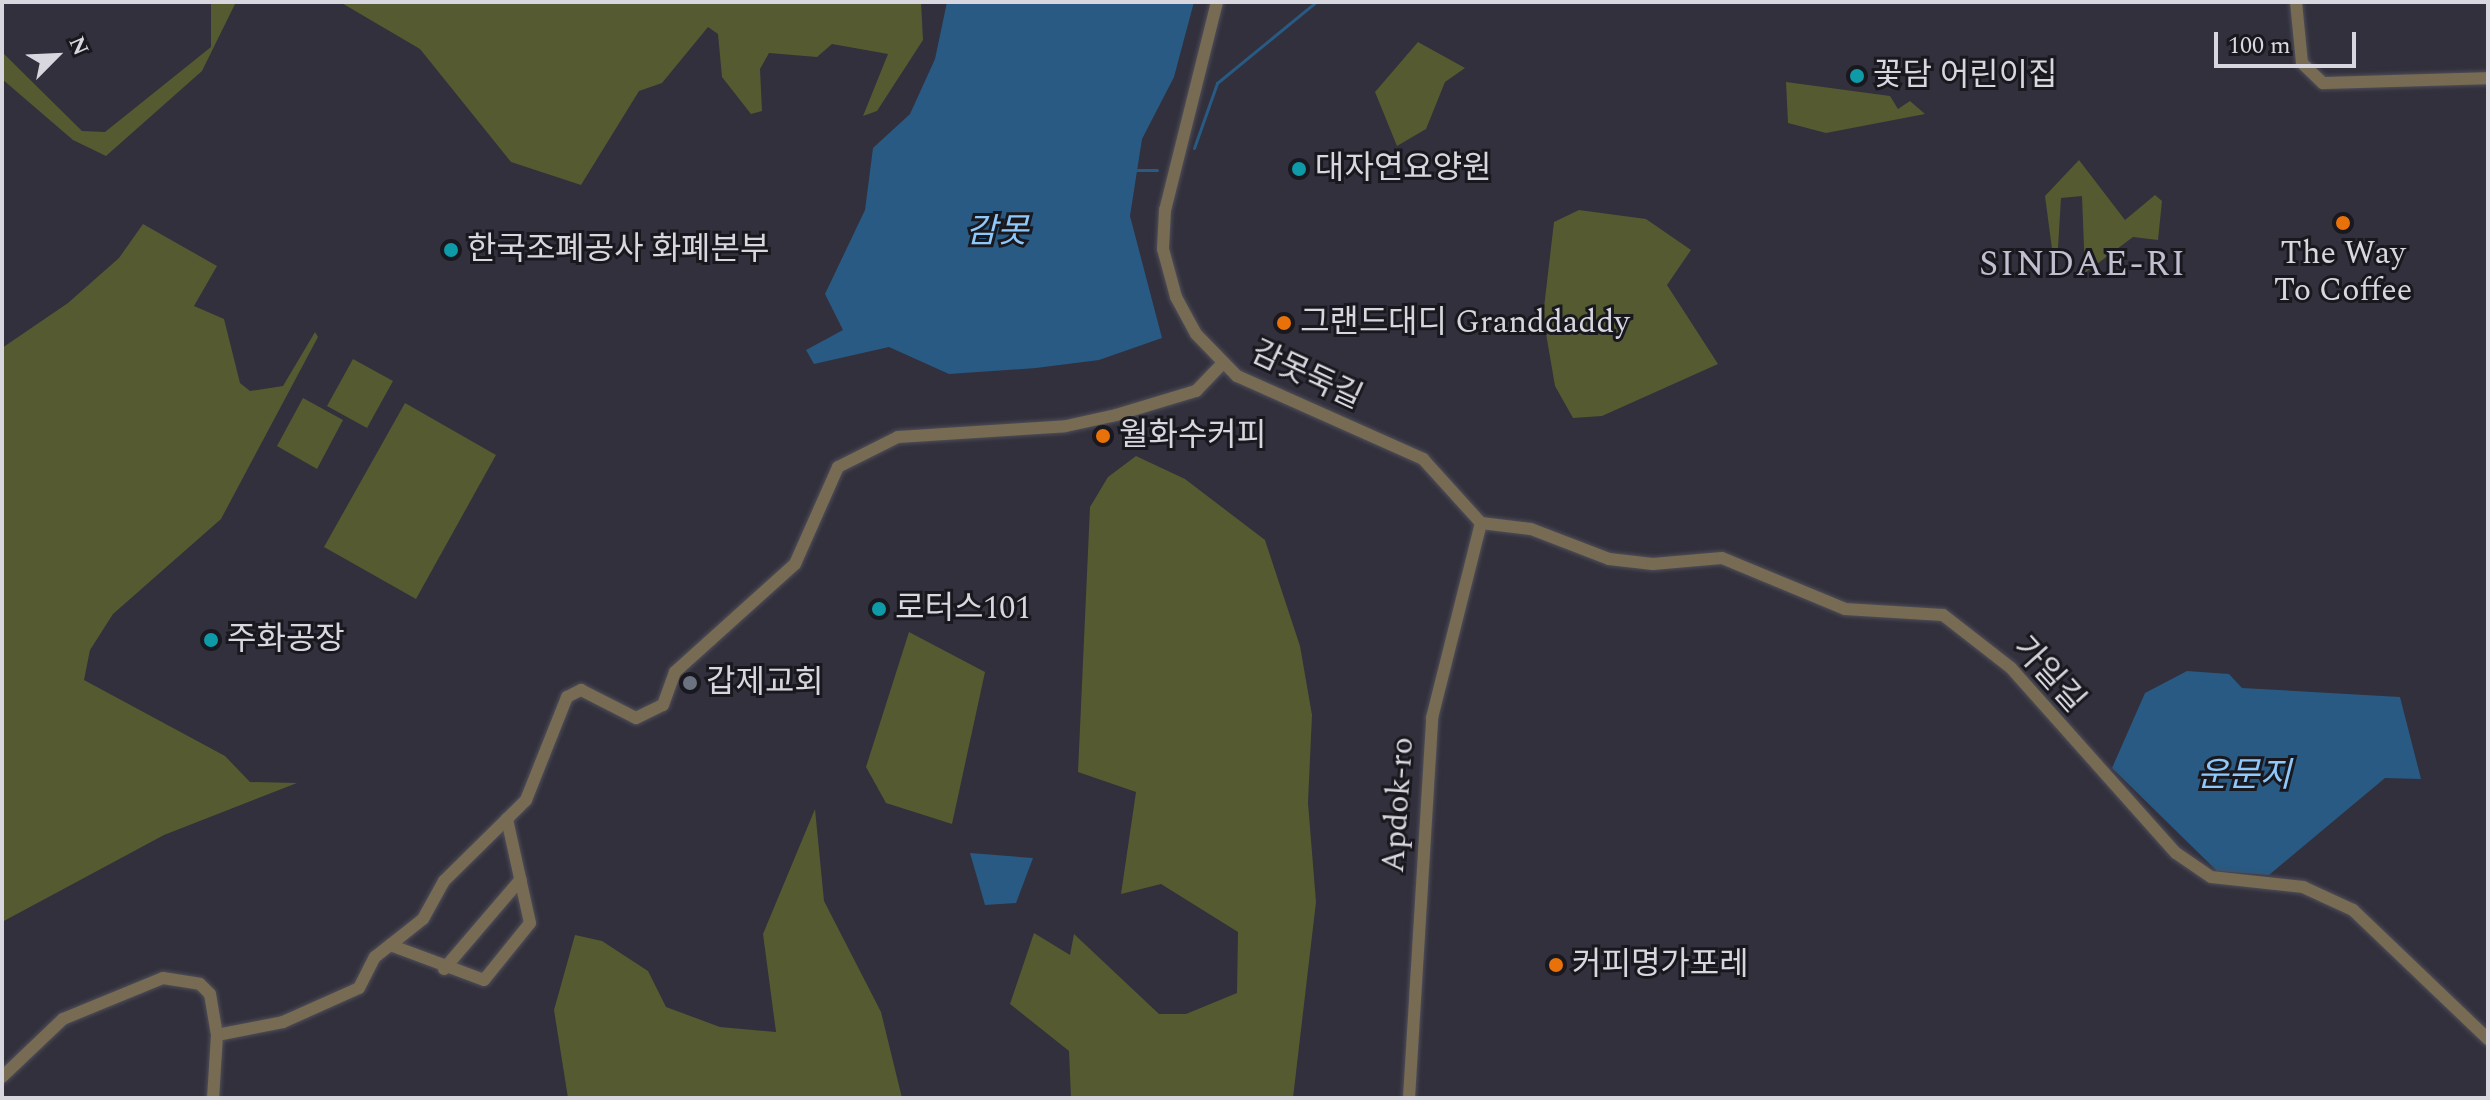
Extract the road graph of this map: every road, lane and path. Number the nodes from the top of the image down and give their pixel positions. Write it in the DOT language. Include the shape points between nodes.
graph roads {
  1 [pos="1217,2"];
  2 [pos="2296,2"];
  3 [pos="2488,78"];
  4 [pos="1222,364"];
  5 [pos="1481,523"];
  6 [pos="507,819"];
  7 [pos="521,879"];
  8 [pos="390,945"];
  9 [pos="444,969"];
  10 [pos="217,1035"];
  11 [pos="2488,1039"];
  12 [pos="2,1077"];
  13 [pos="213,1098"];
  14 [pos="1409,1098"];
  1 -- 4 [label="street, 감못둑길" via="1173,172 1163,249 1176,297"];
  2 -- 3 [label="street" via="2302,63 2323,83"];
  4 -- 5 [label="street, 감못둑길" via="1268,393 1423,459"];
  4 -- 6 [label="street" via="1196,391 1116,415 1066,426 898,437 838,467 795,564 675,672 663,705 636,718 581,690 567,697 526,800"];
  5 -- 11 [label="street, 가일길" via="1531,529 1609,559 1653,564 1722,558 1845,609 1943,615 2011,668 2176,853 2211,877 2303,887 2353,910"];
  5 -- 14 [label="street, Apdok-ro" via="1432,718"];
  6 -- 7 [label="street"];
  6 -- 8 [label="street" via="444,881 423,919"];
  7 -- 9 [label="street"];
  7 -- 9 [label="street" via="530,923 484,980"];
  8 -- 9 [label="street"];
  8 -- 10 [label="street" via="343,1000"];
  10 -- 12 [label="street" via="210,994 200,984 163,978 63,1019"];
  10 -- 13 [label="street"];
}
